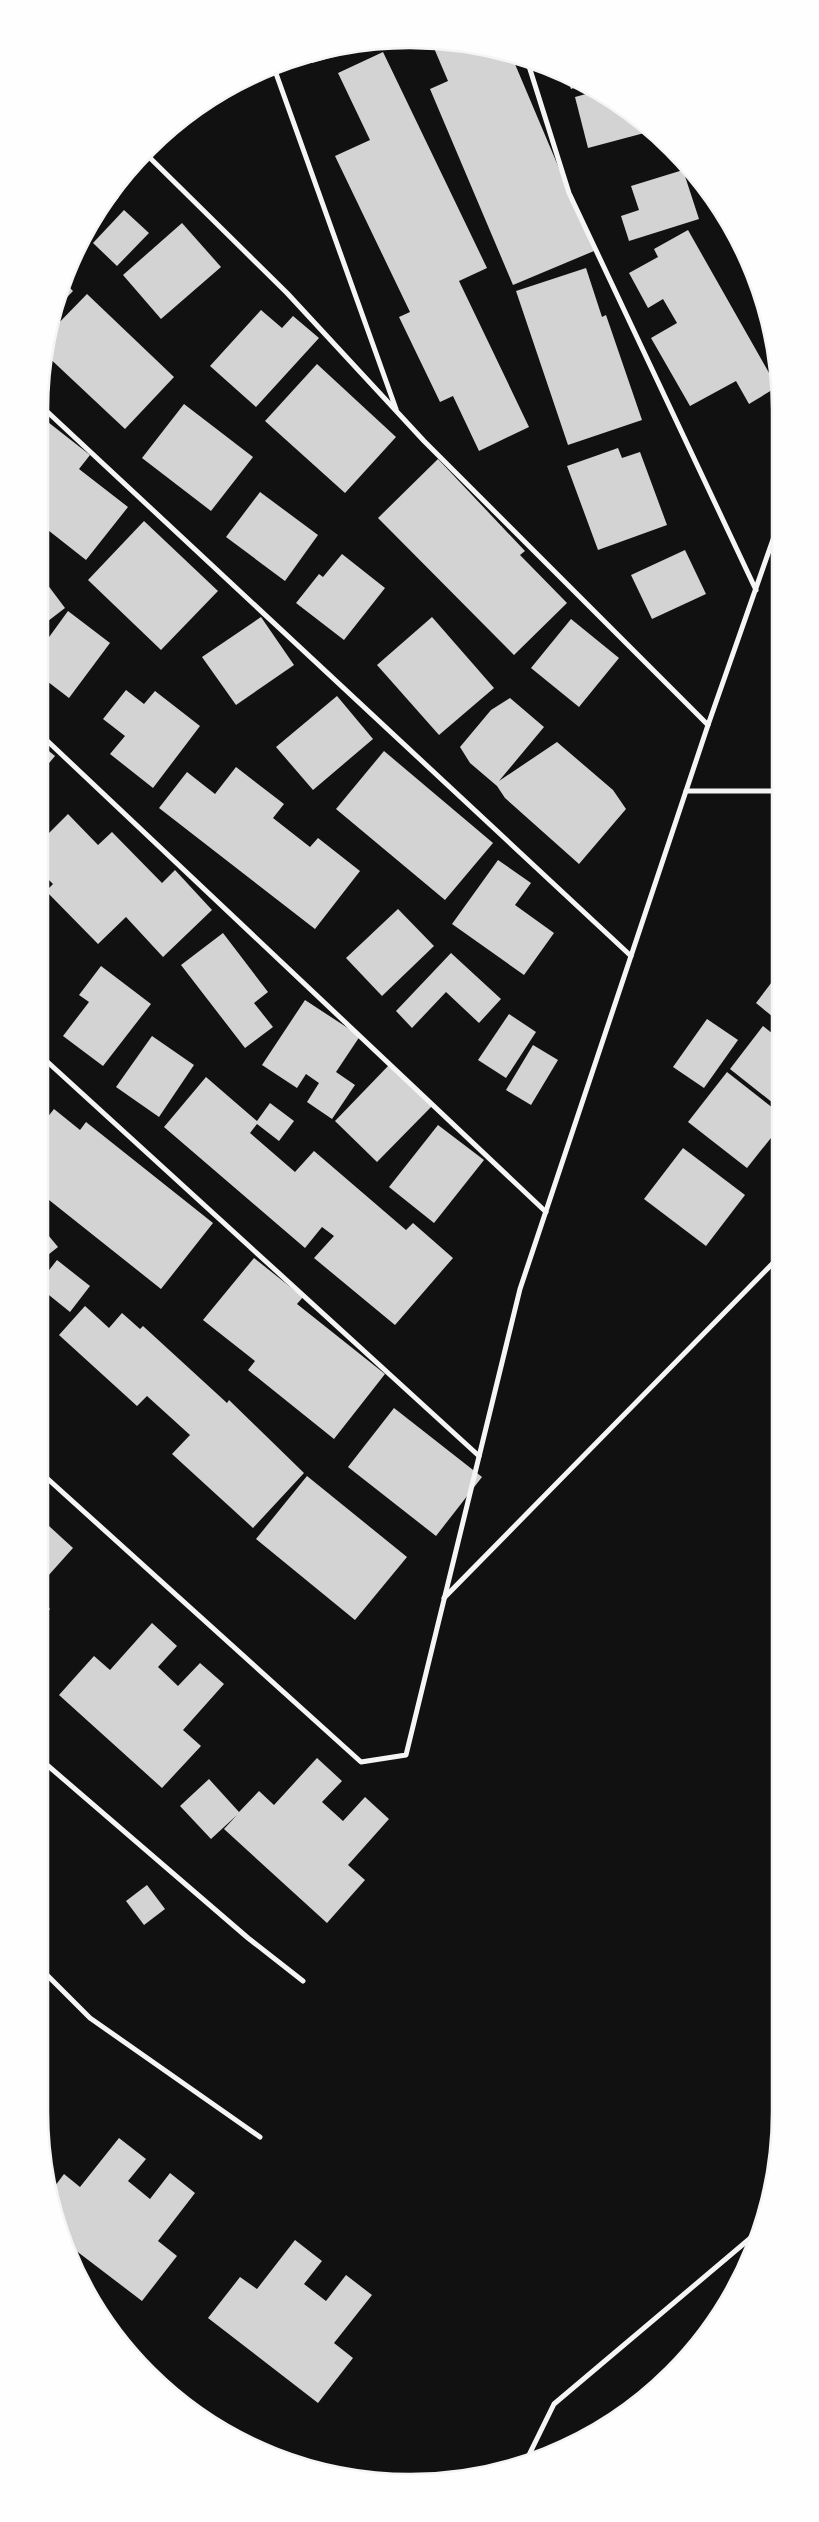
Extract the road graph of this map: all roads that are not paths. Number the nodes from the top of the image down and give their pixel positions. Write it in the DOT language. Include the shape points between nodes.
graph roads {
  1 [pos="530,68"];
  2 [pos="277,73"];
  3 [pos="150,158"];
  4 [pos="396,411"];
  5 [pos="48,412"];
  6 [pos="772,543"];
  7 [pos="756,590"];
  8 [pos="708,725"];
  9 [pos="48,742"];
  10 [pos="686,791"];
  11 [pos="772,791"];
  12 [pos="631,956"];
  13 [pos="48,1062"];
  14 [pos="546,1212"];
  15 [pos="772,1264"];
  16 [pos="479,1456"];
  17 [pos="48,1479"];
  18 [pos="444,1598"];
  19 [pos="48,1766"];
  20 [pos="48,1976"];
  21 [pos="303,1981"];
  22 [pos="260,2137"];
  23 [pos="748,2240"];
  24 [pos="530,2454"];
  1 -- 7 [label="street" via="569,193"];
  2 -- 4 [label="street"];
  3 -- 4 [label="street" via="287,293"];
  4 -- 8 [label="street"];
  5 -- 12 [label="street"];
  6 -- 7 [label="street"];
  7 -- 8 [label="street"];
  8 -- 10 [label="street"];
  9 -- 14 [label="street"];
  10 -- 11 [label="street"];
  10 -- 12 [label="street"];
  12 -- 14 [label="street"];
  13 -- 16 [label="street"];
  14 -- 16 [label="street" via="520,1289"];
  15 -- 18 [label="street"];
  16 -- 18 [label="street"];
  17 -- 18 [label="street" via="361,1762 406,1754"];
  19 -- 21 [label="street" via="248,1938"];
  20 -- 22 [label="street" via="90,2018"];
  23 -- 24 [label="street" via="554,2404"];
}
